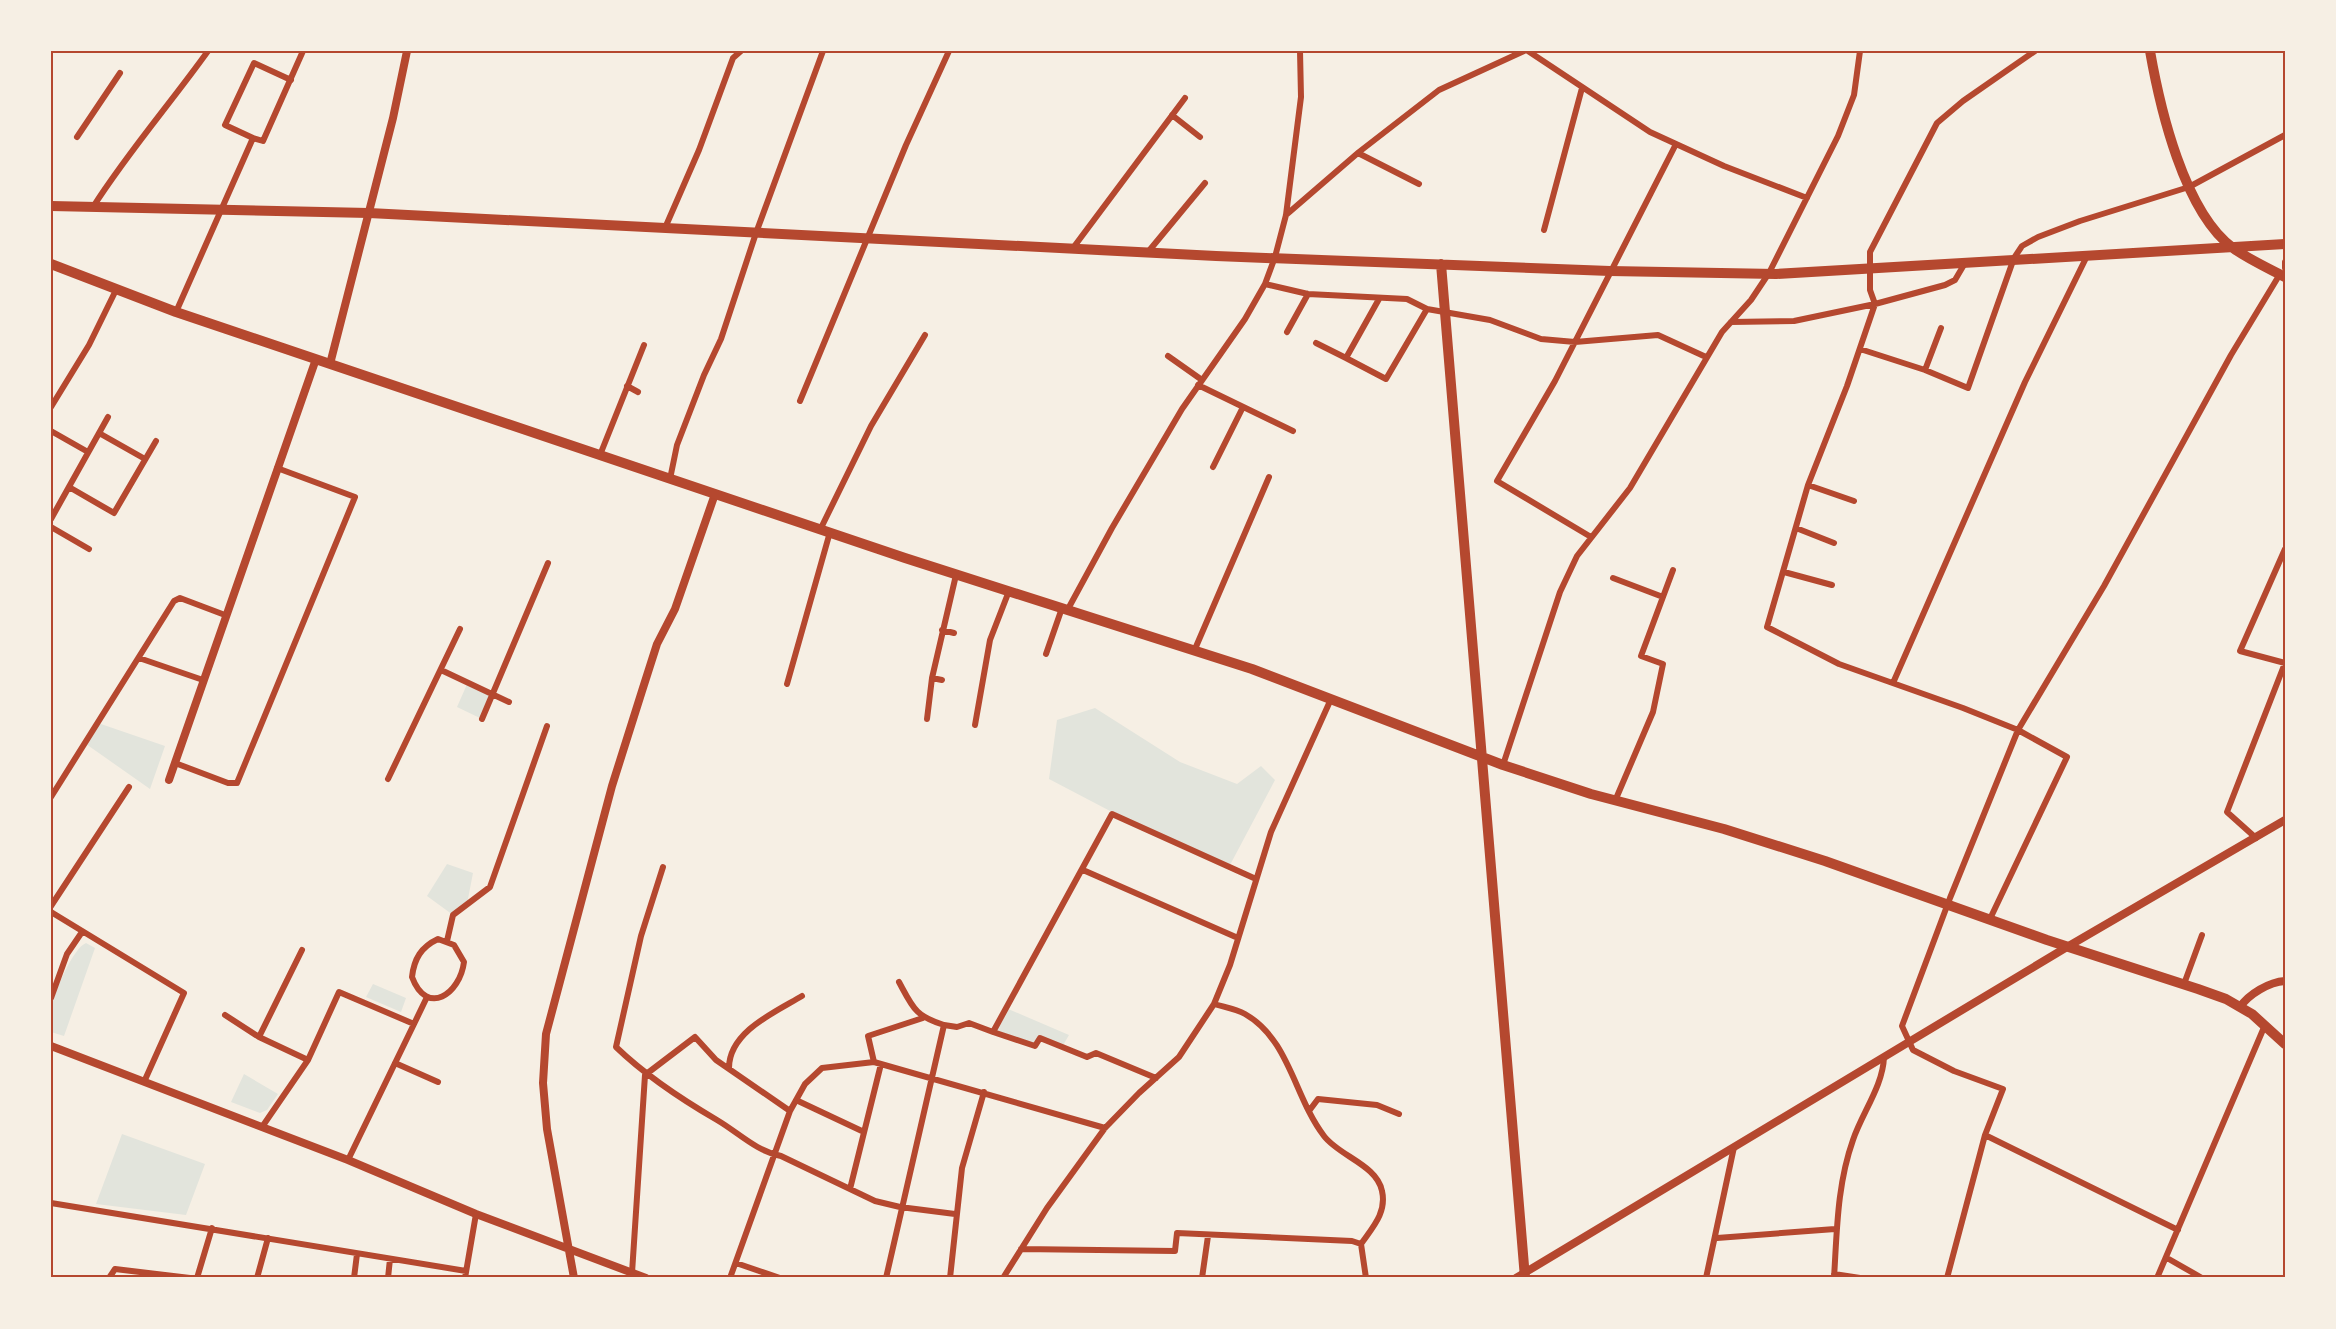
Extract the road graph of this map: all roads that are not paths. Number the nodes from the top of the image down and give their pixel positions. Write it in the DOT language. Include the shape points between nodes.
graph roads {
  1 [pos="208,51"];
  2 [pos="303,51"];
  3 [pos="407,51"];
  4 [pos="741,51"];
  5 [pos="823,51"];
  6 [pos="950,51"];
  7 [pos="1299,51"];
  8 [pos="1860,51"];
  9 [pos="2035,51"];
  10 [pos="2150,51"];
  11 [pos="1522,52"];
  12 [pos="120,73"];
  13 [pos="291,80"];
  14 [pos="1582,88"];
  15 [pos="1185,98"];
  16 [pos="1172,115"];
  17 [pos="2285,135"];
  18 [pos="77,137"];
  19 [pos="1200,137"];
  20 [pos="253,138"];
  21 [pos="1676,144"];
  22 [pos="1358,153"];
  23 [pos="1205,183"];
  24 [pos="1419,184"];
  25 [pos="2189,187"];
  26 [pos="1807,198"];
  27 [pos="51,206"];
  28 [pos="93,207"];
  29 [pos="223,210"];
  30 [pos="369,213"];
  31 [pos="1286,215"];
  32 [pos="665,228"];
  33 [pos="1544,230"];
  34 [pos="756,233"];
  35 [pos="869,238"];
  36 [pos="2285,244"];
  37 [pos="2232,247"];
  38 [pos="1073,248"];
  39 [pos="1148,252"];
  40 [pos="2087,256"];
  41 [pos="1275,257"];
  42 [pos="2014,258"];
  43 [pos="2285,262"];
  44 [pos="1965,263"];
  45 [pos="51,264"];
  46 [pos="1441,264"];
  47 [pos="1870,270"];
  48 [pos="1610,271"];
  49 [pos="1769,273"];
  50 [pos="2283,273"];
  51 [pos="1264,284"];
  52 [pos="116,290"];
  53 [pos="1308,294"];
  54 [pos="1379,299"];
  55 [pos="1875,304"];
  56 [pos="1427,309"];
  57 [pos="176,312"];
  58 [pos="1444,312"];
  59 [pos="1731,322"];
  60 [pos="1941,328"];
  61 [pos="1287,332"];
  62 [pos="925,335"];
  63 [pos="1575,342"];
  64 [pos="1316,343"];
  65 [pos="644,345"];
  66 [pos="1860,348"];
  67 [pos="1168,356"];
  68 [pos="1706,357"];
  69 [pos="1346,358"];
  70 [pos="316,359"];
  71 [pos="330,364"];
  72 [pos="1925,370"];
  73 [pos="1200,382"];
  74 [pos="627,386"];
  75 [pos="638,392"];
  76 [pos="800,401"];
  77 [pos="51,407"];
  78 [pos="1243,407"];
  79 [pos="108,417"];
  80 [pos="51,431"];
  81 [pos="1293,431"];
  82 [pos="99,433"];
  83 [pos="156,441"];
  84 [pos="88,452"];
  85 [pos="600,455"];
  86 [pos="145,459"];
  87 [pos="1213,467"];
  88 [pos="278,468"];
  89 [pos="1269,477"];
  90 [pos="670,479"];
  91 [pos="1808,485"];
  92 [pos="69,487"];
  93 [pos="715,494"];
  94 [pos="1854,501"];
  95 [pos="51,519"];
  96 [pos="51,527"];
  97 [pos="1796,528"];
  98 [pos="825,531"];
  99 [pos="1591,537"];
  100 [pos="1834,543"];
  101 [pos="89,549"];
  102 [pos="2285,549"];
  103 [pos="548,563"];
  104 [pos="1673,570"];
  105 [pos="1784,572"];
  106 [pos="956,575"];
  107 [pos="1613,578"];
  108 [pos="1832,585"];
  109 [pos="1009,591"];
  110 [pos="1663,597"];
  111 [pos="1065,608"];
  112 [pos="225,615"];
  113 [pos="460,629"];
  114 [pos="942,630"];
  115 [pos="954,633"];
  116 [pos="1195,650"];
  117 [pos="1046,654"];
  118 [pos="139,658"];
  119 [pos="441,670"];
  120 [pos="932,678"];
  121 [pos="203,680"];
  122 [pos="942,680"];
  123 [pos="1893,683"];
  124 [pos="787,684"];
  125 [pos="492,694"];
  126 [pos="1332,699"];
  127 [pos="509,702"];
  128 [pos="482,719"];
  129 [pos="927,719"];
  130 [pos="975,725"];
  131 [pos="547,726"];
  132 [pos="2018,730"];
  133 [pos="1482,758"];
  134 [pos="175,763"];
  135 [pos="1503,765"];
  136 [pos="388,779"];
  137 [pos="169,780"];
  138 [pos="129,787"];
  139 [pos="51,797"];
  140 [pos="1615,801"];
  141 [pos="2285,820"];
  142 [pos="2256,838"];
  143 [pos="663,867"];
  144 [pos="1083,870"];
  145 [pos="1256,879"];
  146 [pos="51,906"];
  147 [pos="1949,906"];
  148 [pos="51,912"];
  149 [pos="1989,921"];
  150 [pos="82,932"];
  151 [pos="2202,935"];
  152 [pos="1238,938"];
  153 [pos="447,941"];
  154 [pos="2067,947"];
  155 [pos="302,950"];
  156 [pos="2285,981"];
  157 [pos="899,982"];
  158 [pos="2184,984"];
  159 [pos="802,996"];
  160 [pos="427,997"];
  161 [pos="51,998"];
  162 [pos="1214,1004"];
  163 [pos="2240,1007"];
  164 [pos="225,1015"];
  165 [pos="923,1018"];
  166 [pos="414,1024"];
  167 [pos="944,1025"];
  168 [pos="2265,1025"];
  169 [pos="993,1032"];
  170 [pos="259,1037"];
  171 [pos="1908,1043"];
  172 [pos="2285,1044"];
  173 [pos="51,1046"];
  174 [pos="1884,1057"];
  175 [pos="308,1060"];
  176 [pos="395,1063"];
  177 [pos="878,1063"];
  178 [pos="729,1068"];
  179 [pos="645,1075"];
  180 [pos="933,1078"];
  181 [pos="1156,1078"];
  182 [pos="144,1082"];
  183 [pos="438,1082"];
  184 [pos="984,1092"];
  185 [pos="796,1100"];
  186 [pos="790,1111"];
  187 [pos="1309,1111"];
  188 [pos="1399,1114"];
  189 [pos="262,1127"];
  190 [pos="1106,1128"];
  191 [pos="864,1132"];
  192 [pos="1985,1135"];
  193 [pos="1734,1147"];
  194 [pos="774,1155"];
  195 [pos="348,1160"];
  196 [pos="850,1189"];
  197 [pos="51,1203"];
  198 [pos="900,1207"];
  199 [pos="476,1214"];
  200 [pos="955,1214"];
  201 [pos="212,1228"];
  202 [pos="1835,1229"];
  203 [pos="2178,1230"];
  204 [pos="1208,1236"];
  205 [pos="268,1238"];
  206 [pos="1717,1238"];
  207 [pos="1361,1244"];
  208 [pos="568,1249"];
  209 [pos="1021,1249"];
  210 [pos="357,1254"];
  211 [pos="2167,1258"];
  212 [pos="390,1259"];
  213 [pos="736,1263"];
  214 [pos="632,1273"];
  215 [pos="466,1275"];
  216 [pos="1522,1276"];
  217 [pos="1834,1276"];
  218 [pos="109,1278"];
  219 [pos="190,1278"];
  220 [pos="197,1278"];
  221 [pos="257,1278"];
  222 [pos="354,1278"];
  223 [pos="388,1278"];
  224 [pos="574,1278"];
  225 [pos="646,1278"];
  226 [pos="730,1278"];
  227 [pos="780,1278"];
  228 [pos="886,1278"];
  229 [pos="950,1278"];
  230 [pos="1002,1278"];
  231 [pos="1202,1278"];
  232 [pos="1366,1278"];
  233 [pos="1707,1278"];
  234 [pos="1860,1278"];
  235 [pos="1947,1278"];
  236 [pos="2157,1278"];
  237 [pos="2202,1278"];
  1 -- 28 [label="street" via="119,166"];
  2 -- 13 [label="street"];
  3 -- 30 [label="street"];
  4 -- 32 [label="street" via="733,58"];
  5 -- 34 [label="street"];
  6 -- 35 [label="street" via="906,145"];
  7 -- 31 [label="street" via="1301,97"];
  8 -- 26 [label="street" via="1854,95"];
  9 -- 47 [label="street" via="1937,123 1870,252"];
  10 -- 25 [label="main road" via="2160,105"];
  11 -- 14 [label="street"];
  11 -- 22 [label="street" via="1439,90"];
  12 -- 18 [label="street"];
  13 -- 20 [label="street" via="263,141"];
  13 -- 20 [label="street" via="254,63 225,125"];
  14 -- 21 [label="street"];
  14 -- 33 [label="street"];
  15 -- 16 [label="street"];
  16 -- 19 [label="street"];
  16 -- 38 [label="street"];
  17 -- 25 [label="street"];
  20 -- 29 [label="street"];
  21 -- 26 [label="street"];
  21 -- 48 [label="street"];
  22 -- 24 [label="street"];
  22 -- 31 [label="street"];
  23 -- 39 [label="street"];
  25 -- 37 [label="main road" via="2205,217"];
  25 -- 42 [label="street" via="2070,225 2022,246"];
  26 -- 49 [label="street"];
  27 -- 28 [label="main road"];
  28 -- 29 [label="main road"];
  29 -- 30 [label="main road"];
  29 -- 57 [label="street"];
  30 -- 32 [label="main road"];
  30 -- 71 [label="street"];
  31 -- 41 [label="street"];
  32 -- 34 [label="main road"];
  34 -- 35 [label="main road"];
  34 -- 90 [label="street" via="721,339 677,445"];
  35 -- 38 [label="main road"];
  35 -- 76 [label="street"];
  36 -- 37 [label="main road"];
  37 -- 40 [label="main road"];
  37 -- 50 [label="main road"];
  38 -- 39 [label="main road"];
  39 -- 41 [label="main road"];
  40 -- 42 [label="main road"];
  40 -- 123 [label="street" via="2025,382"];
  41 -- 46 [label="main road"];
  41 -- 51 [label="street"];
  42 -- 44 [label="main road"];
  42 -- 72 [label="street" via="1968,388"];
  43 -- 50 [label="street"];
  44 -- 47 [label="main road"];
  44 -- 55 [label="street" via="1956,280"];
  45 -- 52 [label="main road"];
  46 -- 48 [label="main road"];
  46 -- 58 [label="main road"];
  47 -- 49 [label="main road"];
  47 -- 55 [label="street"];
  48 -- 49 [label="main road"];
  48 -- 63 [label="street"];
  49 -- 59 [label="street"];
  50 -- 132 [label="street" via="2230,355 2104,586"];
  51 -- 53 [label="street"];
  51 -- 73 [label="street" via="1245,319"];
  52 -- 57 [label="main road"];
  52 -- 77 [label="street" via="89,345"];
  53 -- 54 [label="street"];
  53 -- 61 [label="street"];
  54 -- 56 [label="street" via="1407,299"];
  54 -- 69 [label="street"];
  55 -- 59 [label="street" via="1794,321"];
  55 -- 66 [label="street"];
  56 -- 58 [label="street"];
  56 -- 69 [label="street" via="1386,379"];
  57 -- 70 [label="main road"];
  58 -- 63 [label="street" via="1490,320 1541,339"];
  58 -- 133 [label="main road"];
  59 -- 68 [label="street"];
  60 -- 72 [label="street"];
  62 -- 98 [label="street" via="871,426"];
  63 -- 68 [label="street" via="1658,335"];
  63 -- 99 [label="street" via="1497,481"];
  64 -- 69 [label="street"];
  65 -- 74 [label="street"];
  66 -- 72 [label="street"];
  66 -- 91 [label="street"];
  67 -- 73 [label="street"];
  68 -- 99 [label="street" via="1630,488"];
  70 -- 71 [label="main road"];
  70 -- 88 [label="street"];
  71 -- 85 [label="main road"];
  73 -- 78 [label="street"];
  73 -- 111 [label="street"];
  74 -- 75 [label="street"];
  74 -- 85 [label="street"];
  78 -- 81 [label="street"];
  78 -- 87 [label="street"];
  79 -- 82 [label="street"];
  80 -- 84 [label="street"];
  82 -- 84 [label="street"];
  82 -- 86 [label="street"];
  83 -- 86 [label="street"];
  84 -- 92 [label="street"];
  85 -- 90 [label="main road"];
  86 -- 92 [label="street" via="114,513"];
  88 -- 112 [label="street"];
  88 -- 134 [label="street" via="355,497 237,783"];
  89 -- 116 [label="street"];
  90 -- 93 [label="main road"];
  91 -- 94 [label="street"];
  91 -- 97 [label="street"];
  92 -- 95 [label="street"];
  93 -- 98 [label="main road"];
  93 -- 208 [label="street" via="675,609 653,653 551,1008 543,1059 544,1100"];
  96 -- 101 [label="street"];
  97 -- 100 [label="street"];
  97 -- 105 [label="street"];
  98 -- 106 [label="main road"];
  98 -- 124 [label="street"];
  99 -- 135 [label="street" via="1560,592"];
  102 -- 142 [label="street" via="2240,651 2285,663 2227,812"];
  103 -- 125 [label="street"];
  104 -- 110 [label="street"];
  105 -- 108 [label="street"];
  105 -- 123 [label="street" via="1767,627 1839,664"];
  106 -- 109 [label="main road"];
  106 -- 114 [label="street"];
  107 -- 110 [label="street"];
  109 -- 111 [label="main road"];
  109 -- 130 [label="street" via="990,640"];
  110 -- 140 [label="street" via="1641,656 1663,664 1653,712"];
  111 -- 116 [label="main road"];
  111 -- 117 [label="street"];
  112 -- 118 [label="street" via="180,598 174,601"];
  112 -- 121 [label="street"];
  113 -- 119 [label="street"];
  114 -- 115 [label="street"];
  114 -- 120 [label="street"];
  116 -- 126 [label="main road"];
  118 -- 121 [label="street"];
  118 -- 139 [label="street"];
  119 -- 125 [label="street"];
  119 -- 136 [label="street"];
  120 -- 122 [label="street"];
  120 -- 129 [label="street"];
  121 -- 134 [label="street"];
  123 -- 132 [label="street"];
  125 -- 127 [label="street"];
  125 -- 128 [label="street"];
  126 -- 133 [label="main road"];
  126 -- 145 [label="street" via="1271,832"];
  131 -- 153 [label="street" via="490,887 453,915"];
  132 -- 147 [label="street"];
  132 -- 149 [label="street" via="2067,757"];
  133 -- 135 [label="main road"];
  133 -- 216 [label="main road"];
  134 -- 137 [label="street"];
  135 -- 140 [label="main road"];
  138 -- 146 [label="street"];
  140 -- 147 [label="main road" via="1794,851"];
  141 -- 142 [label="street"];
  142 -- 154 [label="street"];
  143 -- 179 [label="street" via="641,936 616,1047"];
  144 -- 145 [label="street" via="1112,814"];
  144 -- 152 [label="street"];
  144 -- 169 [label="street"];
  145 -- 152 [label="street"];
  147 -- 149 [label="main road"];
  147 -- 171 [label="street" via="1902,1026"];
  148 -- 150 [label="street"];
  149 -- 154 [label="main road"];
  150 -- 161 [label="street" via="67,954"];
  150 -- 182 [label="street" via="184,993"];
  151 -- 158 [label="street"];
  152 -- 162 [label="street"];
  153 -- 160 [label="street" via="438,939 428,944 413,966 416,985"];
  153 -- 160 [label="street" via="460,951 463,973 448,994"];
  154 -- 158 [label="main road"];
  154 -- 171 [label="street"];
  155 -- 170 [label="street"];
  156 -- 163 [label="street" via="2251,995"];
  157 -- 165 [label="street" via="916,1013"];
  158 -- 163 [label="main road"];
  159 -- 178 [label="street" via="750,1027 729,1059"];
  160 -- 166 [label="street"];
  162 -- 181 [label="street" via="1179,1057"];
  162 -- 187 [label="street" via="1244,1013 1260,1026 1287,1060"];
  163 -- 168 [label="main road"];
  164 -- 170 [label="street"];
  165 -- 167 [label="street"];
  165 -- 177 [label="street" via="868,1036"];
  166 -- 175 [label="street" via="339,992"];
  166 -- 176 [label="street"];
  167 -- 169 [label="street" via="957,1027 969,1023"];
  167 -- 180 [label="street"];
  168 -- 172 [label="main road"];
  168 -- 203 [label="street"];
  169 -- 181 [label="street" via="1035,1046 1040,1038 1087,1057 1096,1053"];
  170 -- 175 [label="street"];
  171 -- 174 [label="street"];
  171 -- 192 [label="street" via="1921,1055 2003,1089"];
  173 -- 182 [label="street"];
  174 -- 193 [label="street"];
  174 -- 202 [label="street" via="1882,1072 1853,1141"];
  175 -- 189 [label="street"];
  176 -- 183 [label="street"];
  176 -- 195 [label="street"];
  177 -- 180 [label="street"];
  177 -- 185 [label="street" via="822,1068 805,1084"];
  177 -- 191 [label="street"];
  178 -- 179 [label="street" via="695,1037"];
  178 -- 186 [label="street"];
  179 -- 194 [label="street"];
  179 -- 214 [label="street"];
  180 -- 184 [label="street"];
  180 -- 198 [label="street"];
  181 -- 190 [label="street"];
  182 -- 189 [label="street"];
  184 -- 190 [label="street"];
  184 -- 200 [label="street" via="962,1168"];
  185 -- 186 [label="street"];
  185 -- 191 [label="street"];
  186 -- 194 [label="street"];
  187 -- 188 [label="street" via="1318,1099 1377,1105"];
  187 -- 207 [label="street" via="1335,1149 1363,1165 1382,1191 1382,1214"];
  189 -- 195 [label="street"];
  190 -- 209 [label="street"];
  191 -- 196 [label="street"];
  192 -- 203 [label="street"];
  192 -- 235 [label="street"];
  193 -- 206 [label="street"];
  193 -- 216 [label="street"];
  194 -- 196 [label="street"];
  194 -- 213 [label="street"];
  195 -- 199 [label="street"];
  196 -- 198 [label="street"];
  197 -- 201 [label="street"];
  198 -- 200 [label="street"];
  198 -- 228 [label="street"];
  199 -- 208 [label="street"];
  199 -- 215 [label="street"];
  200 -- 229 [label="street"];
  201 -- 205 [label="street"];
  201 -- 220 [label="street"];
  202 -- 206 [label="street"];
  202 -- 217 [label="street"];
  203 -- 211 [label="street"];
  204 -- 207 [label="street"];
  204 -- 209 [label="street" via="1177,1233 1175,1251"];
  204 -- 231 [label="street"];
  205 -- 210 [label="street"];
  205 -- 221 [label="street"];
  206 -- 233 [label="street"];
  207 -- 232 [label="street"];
  208 -- 214 [label="street"];
  208 -- 224 [label="street"];
  209 -- 230 [label="street"];
  210 -- 212 [label="street"];
  210 -- 222 [label="street"];
  211 -- 236 [label="street"];
  211 -- 237 [label="street"];
  212 -- 215 [label="street"];
  212 -- 223 [label="street"];
  213 -- 226 [label="street"];
  213 -- 227 [label="street"];
  214 -- 225 [label="street"];
  217 -- 234 [label="street"];
  218 -- 219 [label="street" via="115,1269"];
}
